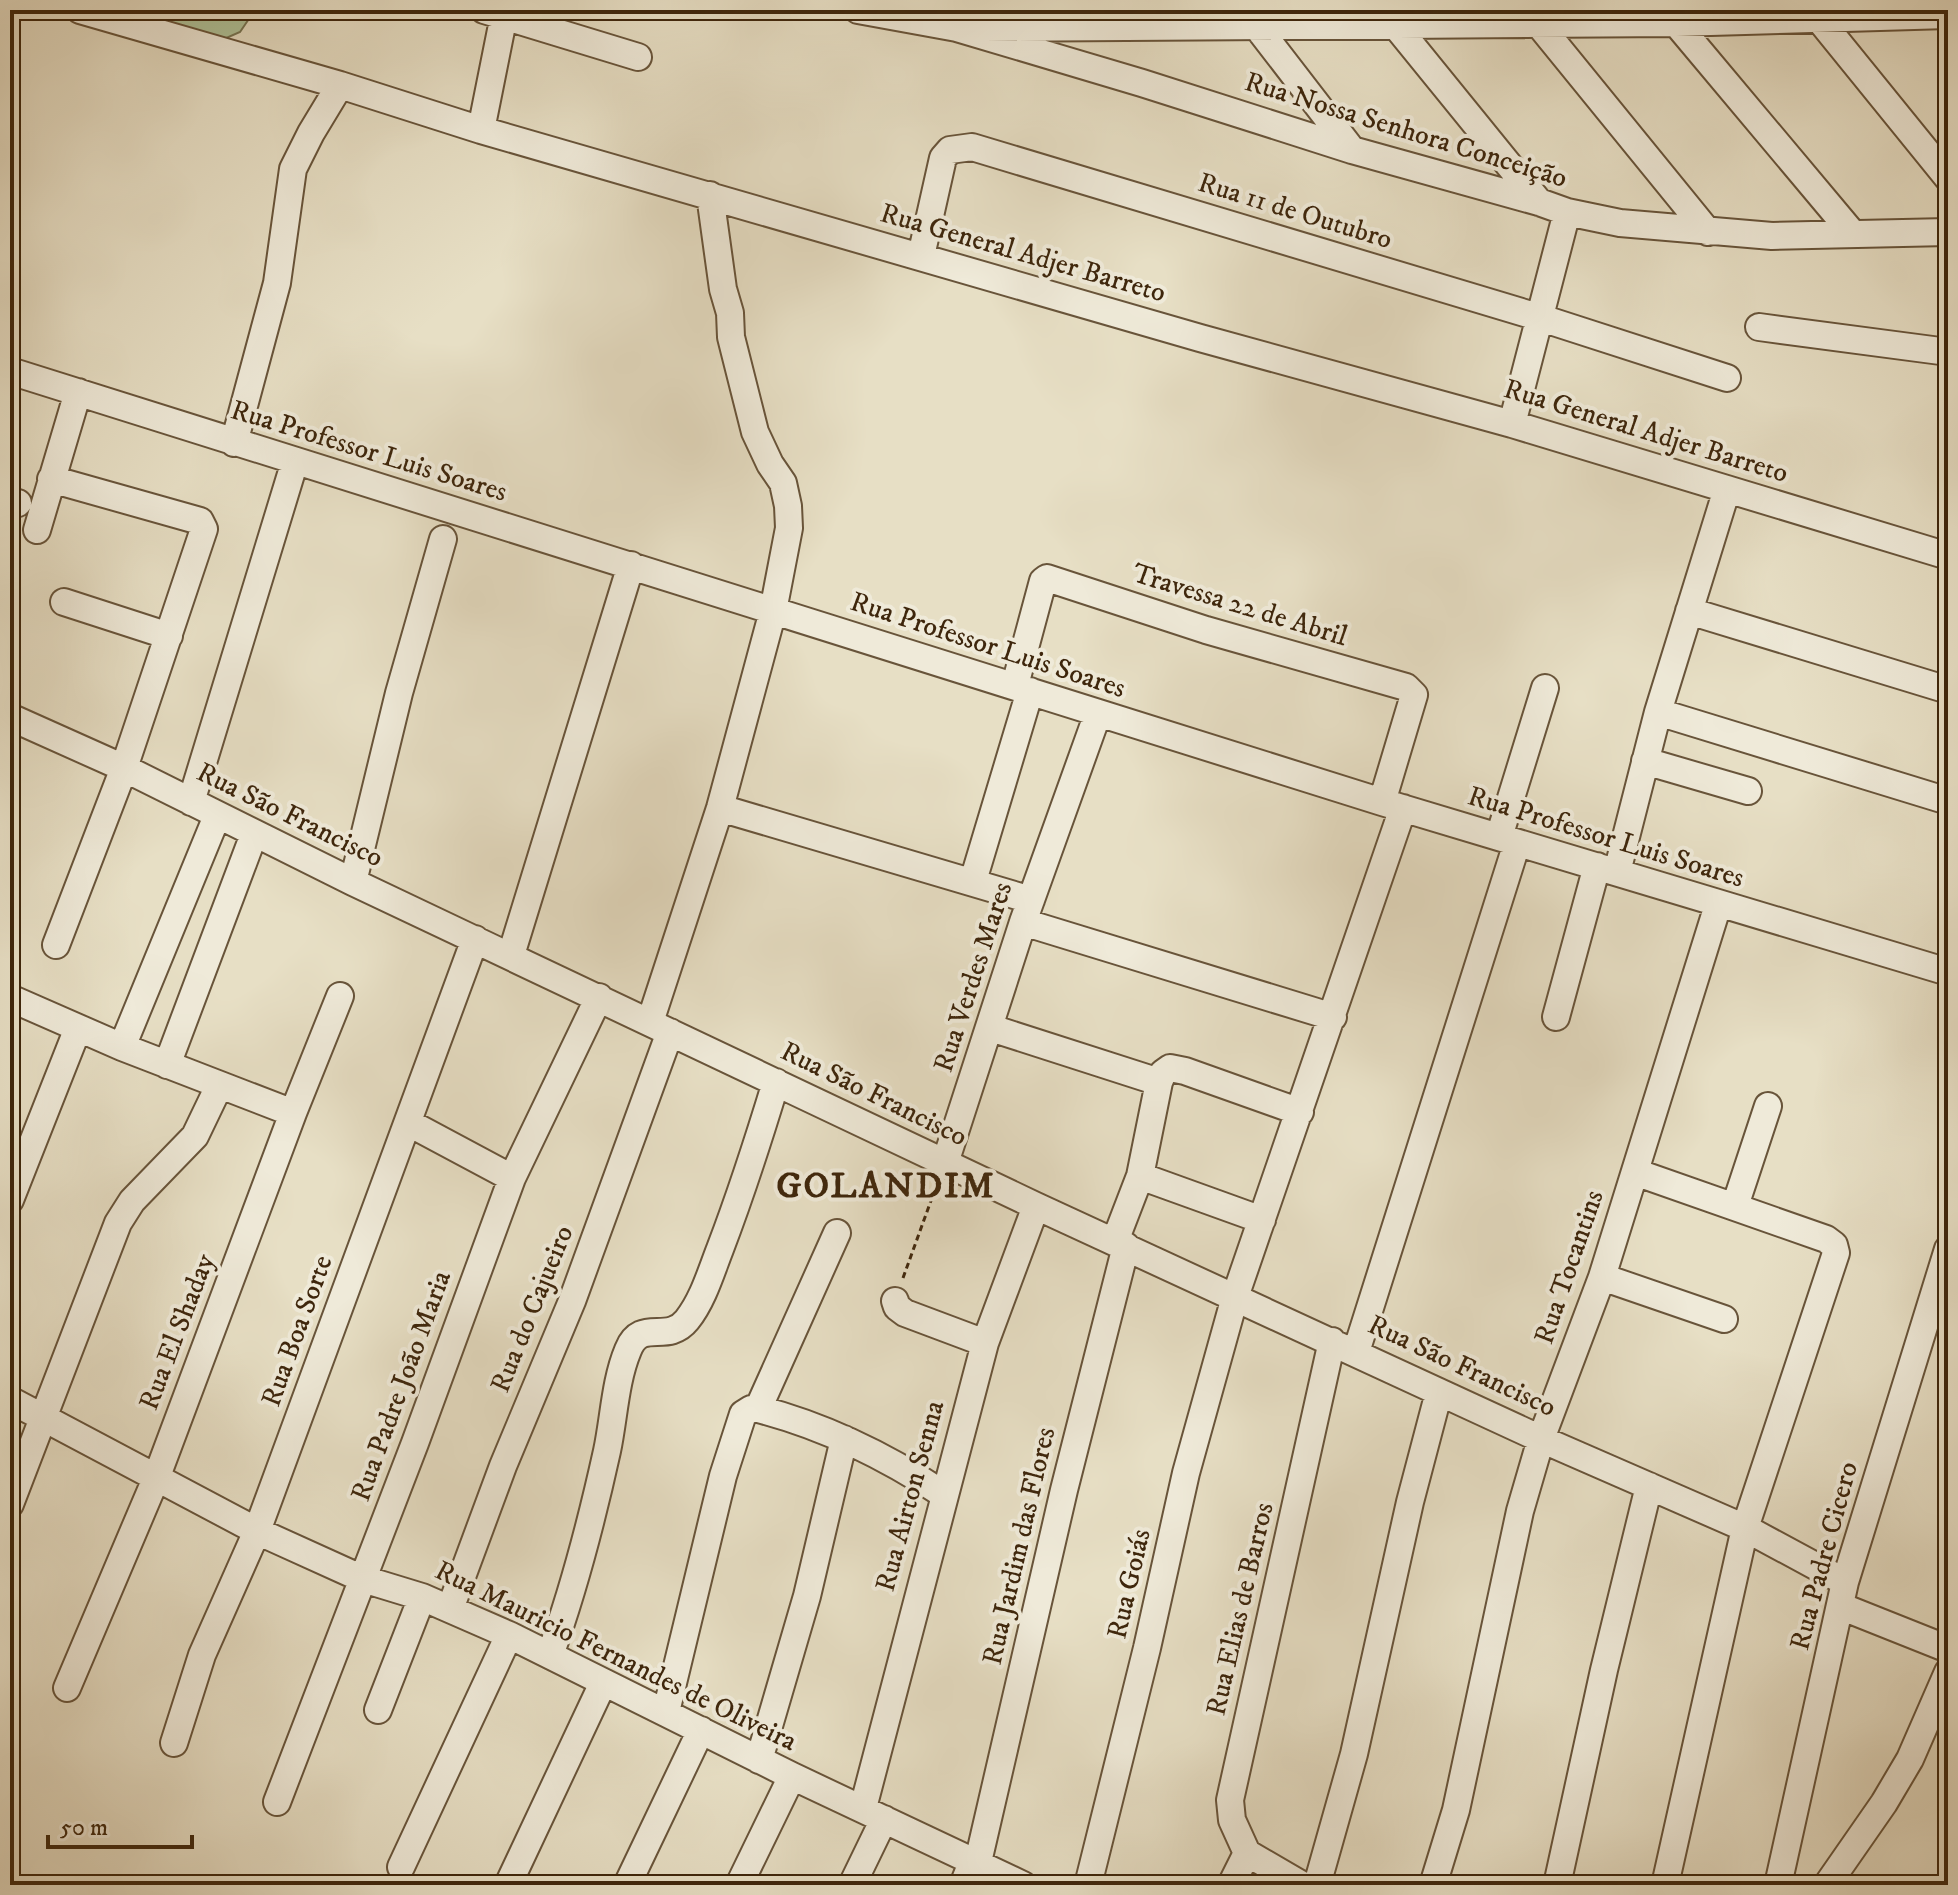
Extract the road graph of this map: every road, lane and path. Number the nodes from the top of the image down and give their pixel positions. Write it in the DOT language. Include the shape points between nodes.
graph roads {
  1 [pos="80,10"];
  2 [pos="858,10"];
  3 [pos="498,12"];
  4 [pos="1948,15"];
  5 [pos="1112,18"];
  6 [pos="1819,19"];
  7 [pos="1537,22"];
  8 [pos="1676,23"];
  9 [pos="1396,26"];
  10 [pos="957,28"];
  11 [pos="1258,28"];
  12 [pos="638,57"];
  13 [pos="340,85"];
  14 [pos="481,130"];
  15 [pos="1352,150"];
  16 [pos="1948,178"];
  17 [pos="710,195"];
  18 [pos="1539,202"];
  19 [pos="1567,212"];
  20 [pos="1708,232"];
  21 [pos="1948,232"];
  22 [pos="1853,234"];
  23 [pos="921,256"];
  24 [pos="1538,317"];
  25 [pos="1759,327"];
  26 [pos="1948,352"];
  27 [pos="10,371"];
  28 [pos="1727,378"];
  29 [pos="78,392"];
  30 [pos="1512,424"];
  31 [pos="234,443"];
  32 [pos="295,461"];
  33 [pos="51,479"];
  34 [pos="1727,489"];
  35 [pos="37,530"];
  36 [pos="443,539"];
  37 [pos="1948,556"];
  38 [pos="631,565"];
  39 [pos="64,602"];
  40 [pos="773,611"];
  41 [pos="1689,611"];
  42 [pos="169,636"];
  43 [pos="1022,688"];
  44 [pos="1545,688"];
  45 [pos="1948,690"];
  46 [pos="1658,712"];
  47 [pos="1098,713"];
  48 [pos="10,717"];
  49 [pos="1645,761"];
  50 [pos="124,768"];
  51 [pos="1748,791"];
  52 [pos="1948,801"];
  53 [pos="191,802"];
  54 [pos="1393,805"];
  55 [pos="720,808"];
  56 [pos="217,816"];
  57 [pos="254,834"];
  58 [pos="1508,840"];
  59 [pos="1607,869"];
  60 [pos="973,881"];
  61 [pos="353,882"];
  62 [pos="1718,905"];
  63 [pos="1027,911"];
  64 [pos="475,939"];
  65 [pos="56,945"];
  66 [pos="511,955"];
  67 [pos="1948,972"];
  68 [pos="340,996"];
  69 [pos="599,997"];
  70 [pos="10,998"];
  71 [pos="1333,1017"];
  72 [pos="1556,1017"];
  73 [pos="660,1027"];
  74 [pos="78,1028"];
  75 [pos="991,1028"];
  76 [pos="122,1047"];
  77 [pos="167,1065"];
  78 [pos="776,1082"];
  79 [pos="1159,1082"];
  80 [pos="219,1086"];
  81 [pos="1768,1106"];
  82 [pos="1300,1112"];
  83 [pos="293,1113"];
  84 [pos="409,1123"];
  85 [pos="20,1145"];
  86 [pos="945,1163"];
  87 [pos="1635,1172"];
  88 [pos="1140,1176"];
  89 [pos="512,1178"];
  90 [pos="10,1200"];
  91 [pos="1036,1206"];
  92 [pos="1735,1206"];
  93 [pos="1262,1220"];
  94 [pos="837,1233"];
  95 [pos="1120,1244"];
  96 [pos="1948,1249"];
  97 [pos="1602,1277"];
  98 [pos="1235,1297"];
  99 [pos="895,1301"];
  100 [pos="1724,1319"];
  101 [pos="985,1343"];
  102 [pos="1344,1346"];
  103 [pos="1439,1392"];
  104 [pos="10,1400"];
  105 [pos="758,1409"];
  106 [pos="44,1418"];
  107 [pos="844,1439"];
  108 [pos="1541,1439"];
  109 [pos="157,1476"];
  110 [pos="1649,1486"];
  111 [pos="943,1494"];
  112 [pos="10,1504"];
  113 [pos="1745,1528"];
  114 [pos="257,1531"];
  115 [pos="363,1579"];
  116 [pos="1842,1594"];
  117 [pos="422,1597"];
  118 [pos="450,1609"];
  119 [pos="509,1635"];
  120 [pos="1948,1648"];
  121 [pos="550,1655"];
  122 [pos="1948,1672"];
  123 [pos="603,1683"];
  124 [pos="67,1688"];
  125 [pos="378,1710"];
  126 [pos="666,1712"];
  127 [pos="701,1730"];
  128 [pos="174,1743"];
  129 [pos="759,1760"];
  130 [pos="792,1776"];
  131 [pos="277,1802"];
  132 [pos="874,1814"];
  133 [pos="1247,1853"];
  134 [pos="975,1861"];
  135 [pos="401,1867"];
  136 [pos="508,1885"];
  137 [pos="627,1885"];
  138 [pos="739,1885"];
  139 [pos="852,1885"];
  140 [pos="963,1885"];
  141 [pos="1023,1885"];
  142 [pos="1088,1885"];
  143 [pos="1231,1885"];
  144 [pos="1302,1885"];
  145 [pos="1317,1885"];
  146 [pos="1433,1885"];
  147 [pos="1557,1885"];
  148 [pos="1665,1885"];
  149 [pos="1778,1885"];
  150 [pos="1827,1885"];
  1 -- 13 [label="street, Rua General Adjer Barreto"];
  2 -- 10 [label="street, Rua Nossa Senhora Conceição"];
  3 -- 12 [label="street"];
  3 -- 14 [label="street"];
  4 -- 6 [label="street"];
  5 -- 10 [label="street"];
  5 -- 11 [label="street"];
  6 -- 8 [label="street"];
  6 -- 16 [label="street"];
  7 -- 8 [label="street"];
  7 -- 9 [label="street"];
  7 -- 20 [label="street"];
  8 -- 22 [label="street"];
  9 -- 11 [label="street"];
  9 -- 18 [label="street"];
  10 -- 15 [label="street, Rua Nossa Senhora Conceição"];
  11 -- 15 [label="street"];
  13 -- 14 [label="street, Rua General Adjer Barreto"];
  13 -- 31 [label="street" via="293,169 277,283"];
  14 -- 17 [label="street, Rua General Adjer Barreto"];
  15 -- 18 [label="street, Rua Nossa Senhora Conceição"];
  17 -- 23 [label="street, Rua General Adjer Barreto"];
  17 -- 40 [label="street, Rua do Cajueiro" via="731,337 755,432 783,483 788,506 789,528"];
  18 -- 19 [label="street, Rua Nossa Senhora Conceição"];
  19 -- 20 [label="street, Rua Nossa Senhora Conceição"];
  19 -- 24 [label="street"];
  20 -- 22 [label="street, Rua Nossa Senhora Conceição"];
  21 -- 22 [label="street, Rua Nossa Senhora Conceição"];
  23 -- 24 [label="street, Rua 11 de Outubro" via="943,158 950,150 972,147"];
  23 -- 30 [label="street, Rua General Adjer Barreto"];
  24 -- 28 [label="street, Rua 11 de Outubro"];
  24 -- 30 [label="street"];
  25 -- 26 [label="street"];
  27 -- 29 [label="street, Rua Professor Luis Soares"];
  29 -- 31 [label="street, Rua Professor Luis Soares"];
  29 -- 33 [label="street"];
  30 -- 34 [label="street, Rua General Adjer Barreto"];
  31 -- 32 [label="street, Rua Professor Luis Soares"];
  32 -- 38 [label="street, Rua Professor Luis Soares"];
  32 -- 53 [label="street"];
  33 -- 35 [label="street"];
  33 -- 42 [label="street" via="203,524 204,535"];
  34 -- 37 [label="street, Rua General Adjer Barreto"];
  34 -- 41 [label="street"];
  36 -- 61 [label="street"];
  38 -- 40 [label="street, Rua Professor Luis Soares"];
  38 -- 66 [label="street"];
  39 -- 42 [label="street"];
  40 -- 43 [label="street, Rua Professor Luis Soares"];
  40 -- 55 [label="street, Rua do Cajueiro"];
  41 -- 45 [label="street"];
  41 -- 46 [label="street"];
  42 -- 50 [label="street"];
  43 -- 47 [label="street, Rua Professor Luis Soares"];
  43 -- 54 [label="street, Travessa 22 de Abril" via="1047,578 1406,687 1414,695"];
  43 -- 60 [label="street"];
  44 -- 58 [label="street, Rua Elias de Barros"];
  46 -- 49 [label="street"];
  46 -- 52 [label="street"];
  47 -- 54 [label="street, Rua Professor Luis Soares"];
  47 -- 63 [label="street, Rua Verdes Mares"];
  48 -- 50 [label="street, Rua São Francisco"];
  49 -- 51 [label="street"];
  49 -- 59 [label="street"];
  50 -- 53 [label="street, Rua São Francisco"];
  50 -- 65 [label="street"];
  53 -- 56 [label="street, Rua São Francisco"];
  54 -- 58 [label="street, Rua Professor Luis Soares"];
  54 -- 71 [label="street, Rua Goiás"];
  55 -- 60 [label="street"];
  55 -- 73 [label="street, Rua do Cajueiro"];
  56 -- 57 [label="street, Rua São Francisco"];
  56 -- 76 [label="street"];
  57 -- 61 [label="street, Rua São Francisco"];
  57 -- 77 [label="street"];
  58 -- 59 [label="street, Rua Professor Luis Soares"];
  58 -- 102 [label="street, Rua Elias de Barros"];
  59 -- 62 [label="street, Rua Professor Luis Soares"];
  59 -- 72 [label="street"];
  60 -- 63 [label="street"];
  61 -- 64 [label="street, Rua São Francisco"];
  62 -- 67 [label="street, Rua Professor Luis Soares"];
  62 -- 87 [label="street, Rua Tocantins"];
  63 -- 71 [label="street"];
  63 -- 75 [label="street, Rua Verdes Mares"];
  64 -- 66 [label="street, Rua São Francisco"];
  64 -- 84 [label="street, Rua Boa Sorte"];
  66 -- 69 [label="street, Rua São Francisco"];
  68 -- 83 [label="street, Rua El Shaday"];
  69 -- 73 [label="street, Rua São Francisco"];
  69 -- 89 [label="street, Rua Padre João Maria"];
  70 -- 74 [label="street"];
  71 -- 82 [label="street, Rua Goiás"];
  73 -- 78 [label="street, Rua São Francisco"];
  73 -- 118 [label="street, Rua do Cajueiro" via="572,1301"];
  74 -- 76 [label="street"];
  74 -- 85 [label="street"];
  75 -- 79 [label="street"];
  75 -- 86 [label="street, Rua Verdes Mares"];
  76 -- 77 [label="street"];
  77 -- 80 [label="street"];
  78 -- 86 [label="street, Rua São Francisco"];
  78 -- 121 [label="street" via="729,1226 695,1307 676,1330 644,1332 629,1349 565,1615"];
  79 -- 82 [label="street" via="1170,1068 1185,1071"];
  79 -- 88 [label="street, Rua Jardim das Flores"];
  80 -- 83 [label="street"];
  80 -- 106 [label="street" via="195,1136 132,1201 118,1223"];
  81 -- 92 [label="street"];
  82 -- 93 [label="street, Rua Goiás"];
  83 -- 109 [label="street, Rua El Shaday"];
  84 -- 89 [label="street"];
  84 -- 114 [label="street, Rua Boa Sorte"];
  85 -- 90 [label="street"];
  86 -- 91 [label="street, Rua São Francisco"];
  86 -- 99 [label="path"];
  87 -- 92 [label="street"];
  87 -- 97 [label="street, Rua Tocantins"];
  88 -- 93 [label="street"];
  88 -- 95 [label="street, Rua Jardim das Flores"];
  89 -- 115 [label="street, Rua Padre João Maria"];
  91 -- 95 [label="street, Rua São Francisco"];
  91 -- 101 [label="street, Rua Airton Senna"];
  92 -- 113 [label="street" via="1835,1246"];
  93 -- 98 [label="street, Rua Goiás"];
  94 -- 105 [label="street"];
  95 -- 98 [label="street, Rua São Francisco"];
  95 -- 134 [label="street, Rua Jardim das Flores"];
  96 -- 116 [label="street, Rua Padre Cicero"];
  97 -- 100 [label="street"];
  97 -- 108 [label="street, Rua Tocantins"];
  98 -- 102 [label="street, Rua São Francisco"];
  98 -- 142 [label="street, Rua Goiás" via="1186,1473"];
  99 -- 101 [label="street" via="905,1313"];
  101 -- 111 [label="street, Rua Airton Senna"];
  102 -- 103 [label="street, Rua São Francisco"];
  102 -- 133 [label="street, Rua Elias de Barros" via="1230,1800 1232,1820"];
  103 -- 108 [label="street, Rua São Francisco"];
  103 -- 145 [label="street" via="1354,1754"];
  104 -- 106 [label="street, Rua Mauricio Fernandes de Oliveira"];
  105 -- 107 [label="street"];
  105 -- 126 [label="street" via="743,1414 723,1476"];
  106 -- 109 [label="street, Rua Mauricio Fernandes de Oliveira"];
  106 -- 112 [label="street"];
  107 -- 111 [label="street"];
  107 -- 129 [label="street" via="807,1596"];
  108 -- 110 [label="street, Rua São Francisco"];
  108 -- 146 [label="street, Rua Tocantins" via="1520,1511 1456,1810"];
  109 -- 114 [label="street, Rua Mauricio Fernandes de Oliveira"];
  109 -- 124 [label="street, Rua El Shaday"];
  110 -- 113 [label="street, Rua São Francisco"];
  110 -- 147 [label="street"];
  111 -- 132 [label="street, Rua Airton Senna"];
  113 -- 116 [label="street, Rua São Francisco"];
  113 -- 148 [label="street"];
  114 -- 115 [label="street, Rua Mauricio Fernandes de Oliveira"];
  114 -- 128 [label="street, Rua Boa Sorte" via="202,1655"];
  115 -- 117 [label="street, Rua Mauricio Fernandes de Oliveira"];
  115 -- 131 [label="street, Rua Padre João Maria"];
  116 -- 120 [label="street, Rua São Francisco"];
  116 -- 149 [label="street, Rua Padre Cicero"];
  117 -- 118 [label="street, Rua Mauricio Fernandes de Oliveira"];
  117 -- 125 [label="street"];
  118 -- 119 [label="street, Rua Mauricio Fernandes de Oliveira"];
  119 -- 121 [label="street, Rua Mauricio Fernandes de Oliveira"];
  119 -- 135 [label="street"];
  121 -- 123 [label="street, Rua Mauricio Fernandes de Oliveira"];
  122 -- 150 [label="street" via="1910,1759"];
  123 -- 126 [label="street, Rua Mauricio Fernandes de Oliveira"];
  123 -- 136 [label="street"];
  126 -- 127 [label="street, Rua Mauricio Fernandes de Oliveira"];
  127 -- 129 [label="street, Rua Mauricio Fernandes de Oliveira"];
  127 -- 137 [label="street"];
  129 -- 130 [label="street, Rua Mauricio Fernandes de Oliveira"];
  130 -- 132 [label="street, Rua Mauricio Fernandes de Oliveira"];
  130 -- 138 [label="street"];
  132 -- 134 [label="street, Rua Mauricio Fernandes de Oliveira"];
  132 -- 139 [label="street, Rua Airton Senna"];
  133 -- 143 [label="street"];
  133 -- 144 [label="street"];
  134 -- 140 [label="street, Rua Jardim das Flores"];
  134 -- 141 [label="street, Rua Mauricio Fernandes de Oliveira"];
}
